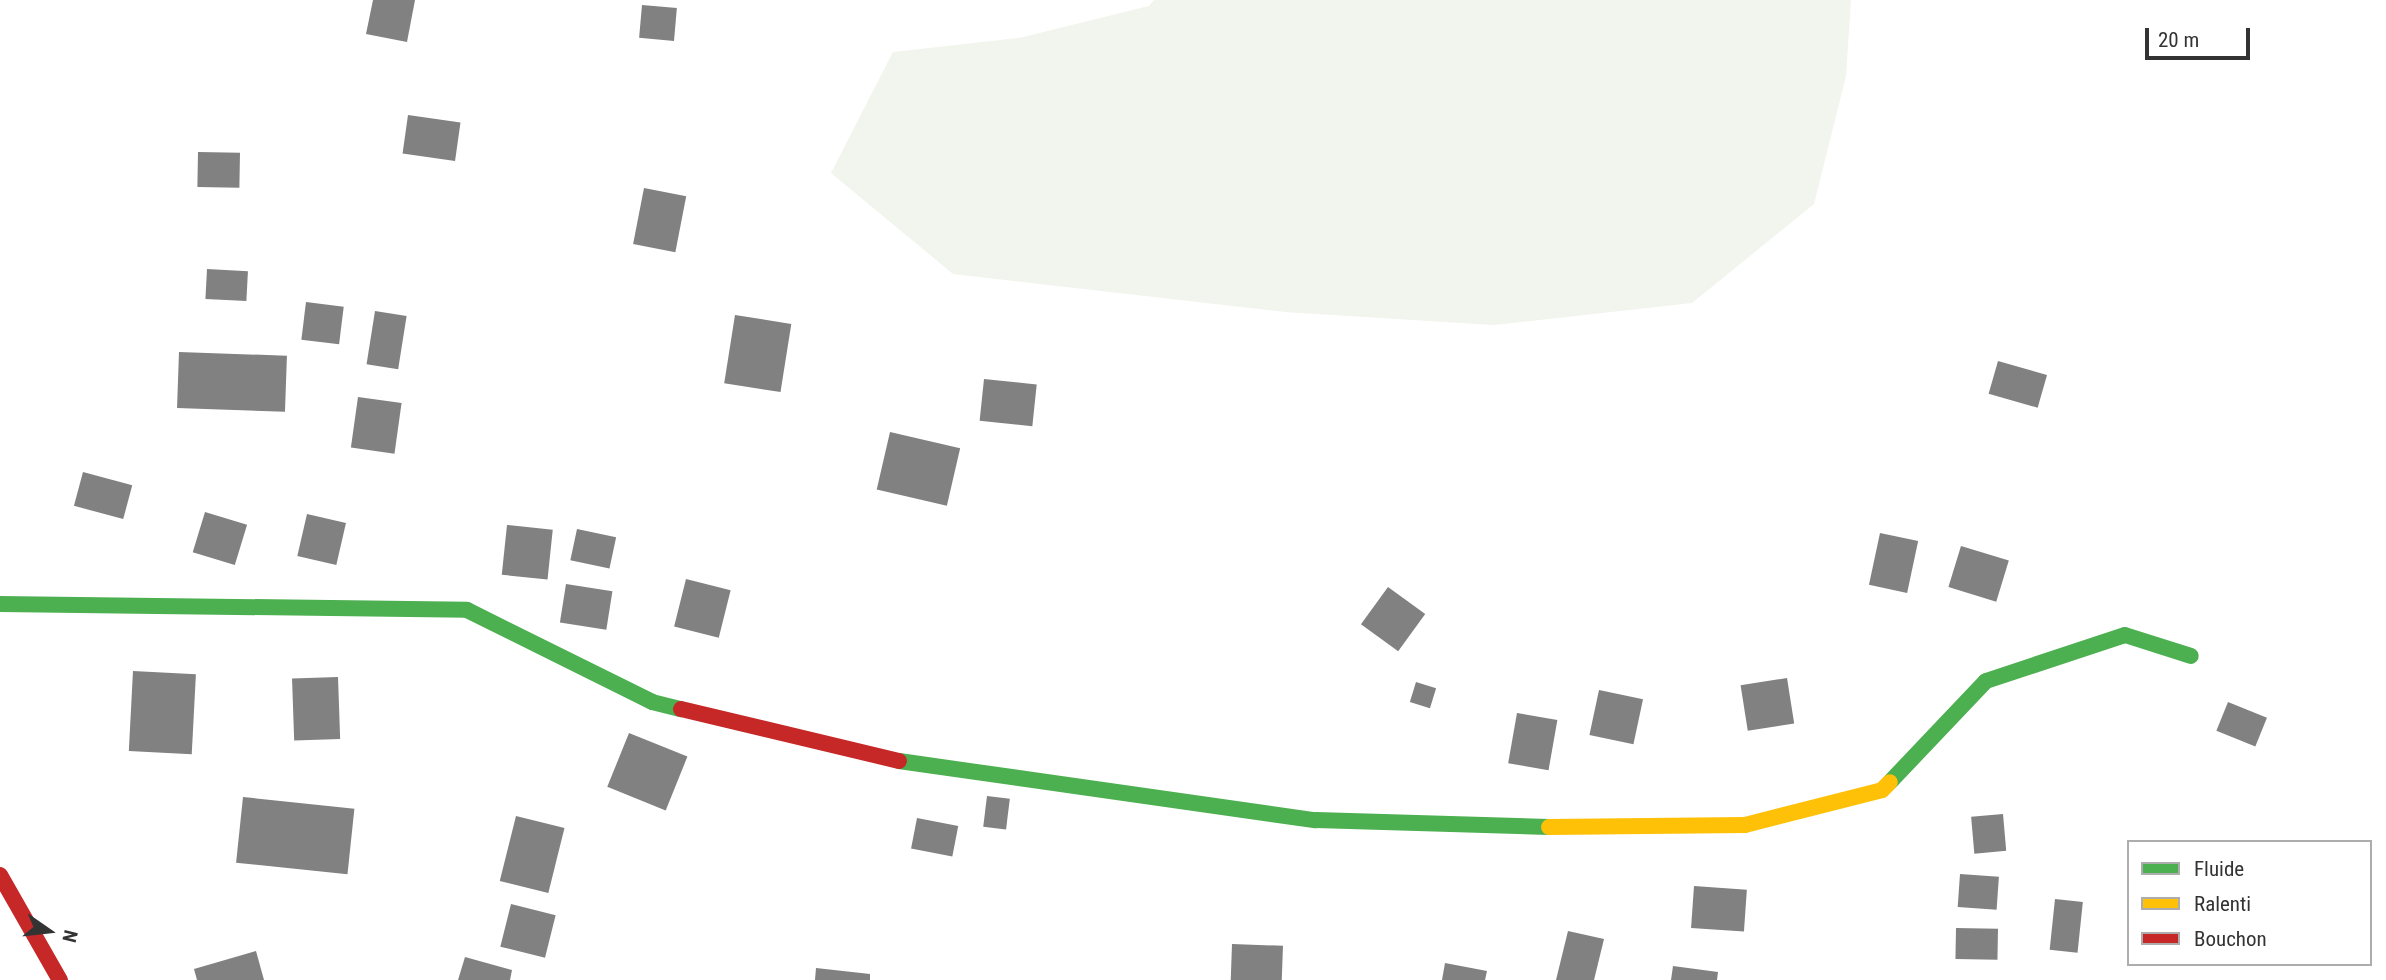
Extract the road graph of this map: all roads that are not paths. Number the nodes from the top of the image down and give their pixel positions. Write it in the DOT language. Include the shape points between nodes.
graph roads {
  1 [pos="0,604"];
  2 [pos="2191,656"];
  3 [pos="0,875"];
  4 [pos="60,980"];
  1 -- 2 [label="street" via="467,610 652,702 891,760 1316,820 1469,828 1745,825 1882,790 1986,681 2125,635"];
  3 -- 4 [label="street"];
}
